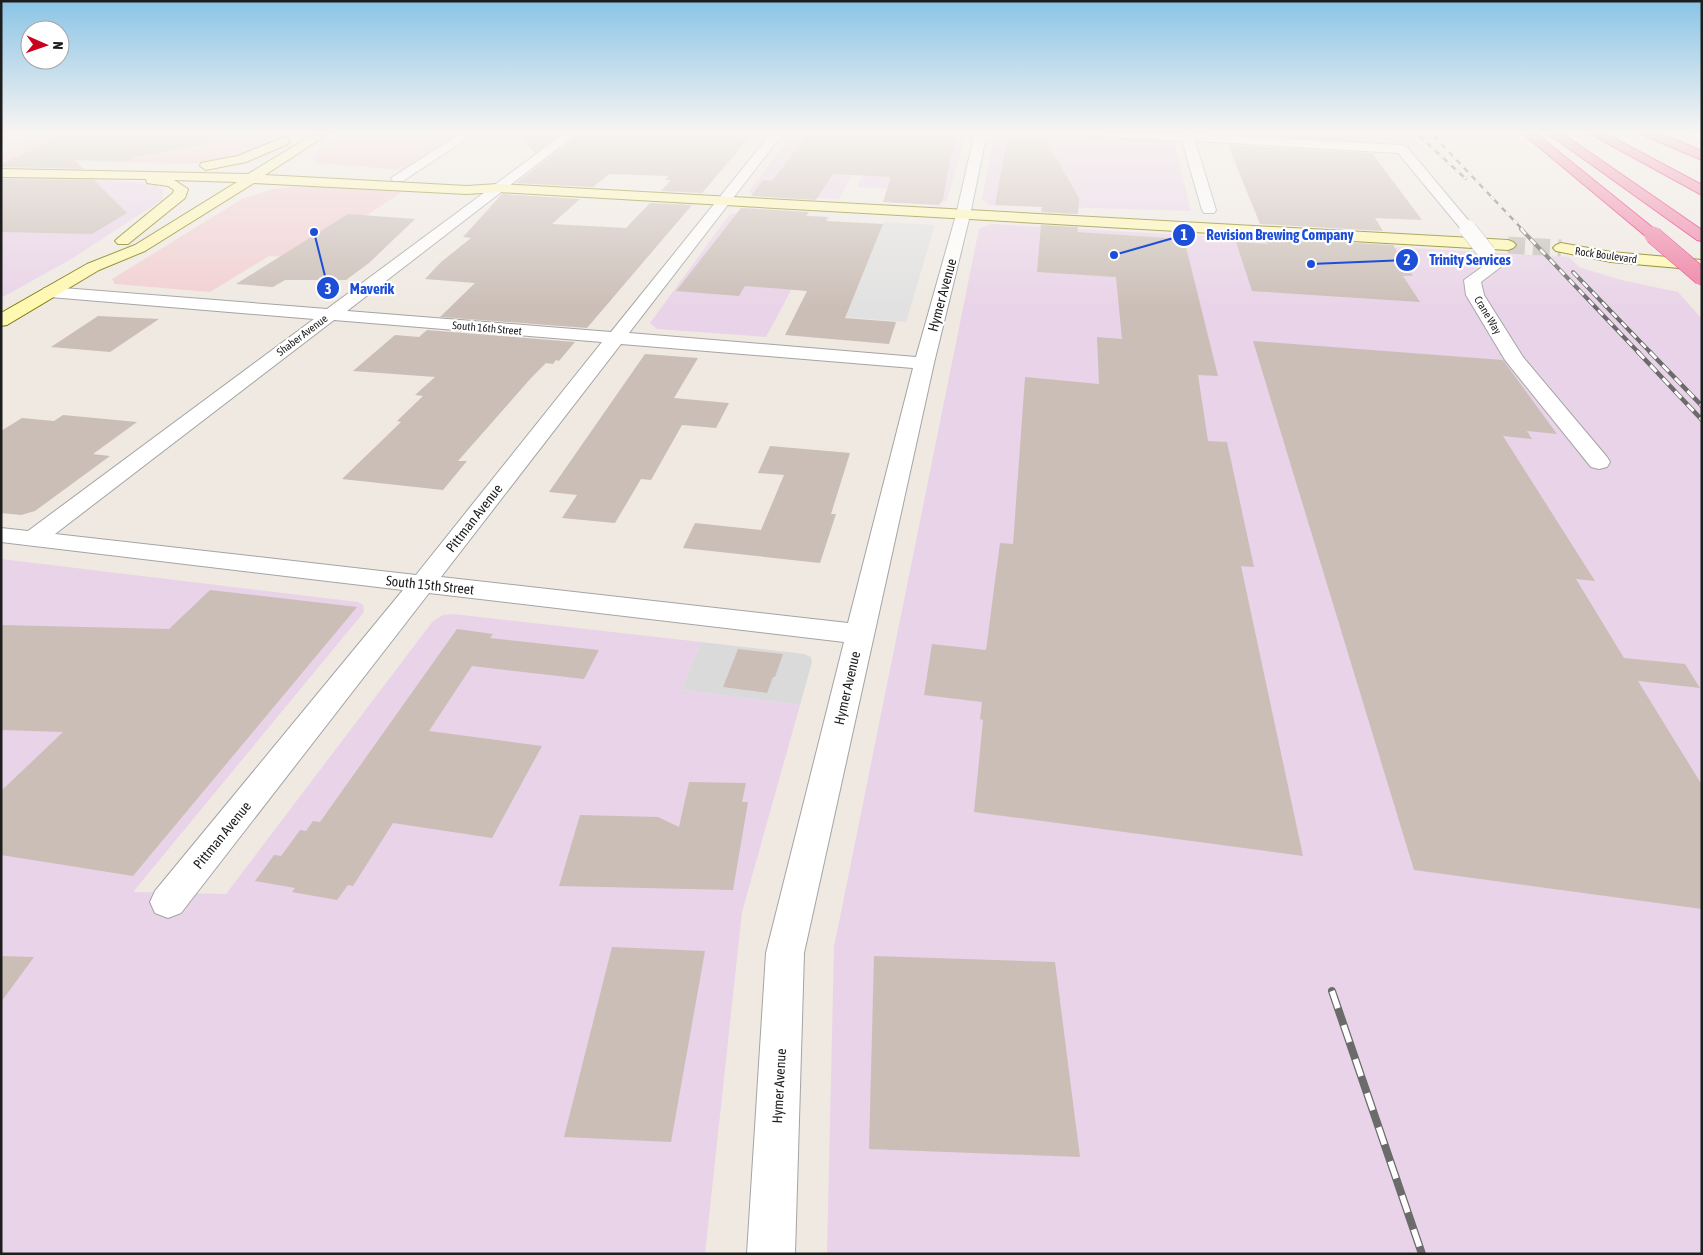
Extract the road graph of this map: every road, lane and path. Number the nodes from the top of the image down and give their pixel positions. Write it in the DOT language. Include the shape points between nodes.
graph roads {
  1 [pos="181,191"];
  2 [pos="206,191"];
  3 [pos="225,191"];
  4 [pos="252,191"];
  5 [pos="495,191"];
  6 [pos="543,191"];
  7 [pos="732,191"];
  8 [pos="968,191"];
  9 [pos="1203,191"];
  10 [pos="1437,191"];
  11 [pos="1599,191"];
  12 [pos="1636,191"];
  13 [pos="724,201"];
  14 [pos="1209,210"];
  15 [pos="963,215"];
  16 [pos="188,219"];
  17 [pos="1702,237"];
  18 [pos="123,241"];
  19 [pos="1508,245"];
  20 [pos="1702,256"];
  21 [pos="1702,265"];
  22 [pos="93,267"];
  23 [pos="1702,277"];
  24 [pos="50,292"];
  25 [pos="328,315"];
  26 [pos="1,320"];
  27 [pos="614,338"];
  28 [pos="924,363"];
  29 [pos="1599,462"];
  30 [pos="1,535"];
  31 [pos="33,539"];
  32 [pos="422,584"];
  33 [pos="859,634"];
  34 [pos="168,902"];
  35 [pos="771,1254"];
  1 -- 18 [label="main road" via="176,198"];
  2 -- 18 [label="main road"];
  3 -- 16 [label="main road"];
  4 -- 16 [label="main road"];
  5 -- 25 [label="street, Shaber Avenue"];
  6 -- 13 [label="main road"];
  7 -- 13 [label="street, Pittman Avenue"];
  8 -- 15 [label="street, Hymer Avenue"];
  9 -- 14 [label="street"];
  10 -- 29 [label="street, Crane Way, bridge" via="1494,266 1472,280 1474,295 1515,360"];
  11 -- 23 [label="highway, bridge"];
  12 -- 17 [label="highway"];
  13 -- 15 [label="main road"];
  13 -- 27 [label="street, Pittman Avenue"];
  15 -- 19 [label="main road"];
  15 -- 28 [label="street, Hymer Avenue"];
  16 -- 22 [label="main road" via="140,248"];
  18 -- 22 [label="main road" via="101,255"];
  20 -- 21 [label="main road, Rock Boulevard" via="1561,248 1611,257"];
  22 -- 24 [label="main road"];
  24 -- 25 [label="street, South 16th Street"];
  24 -- 26 [label="main road"];
  25 -- 27 [label="street, South 16th Street"];
  25 -- 31 [label="street, Shaber Avenue"];
  27 -- 28 [label="street, South 16th Street"];
  27 -- 32 [label="street, Pittman Avenue"];
  28 -- 33 [label="street, Hymer Avenue"];
  30 -- 31 [label="street, South 15th Street"];
  31 -- 32 [label="street, South 15th Street"];
  32 -- 33 [label="street, South 15th Street"];
  32 -- 34 [label="street, Pittman Avenue"];
  33 -- 35 [label="street, Hymer Avenue" via="786,953"];
}
